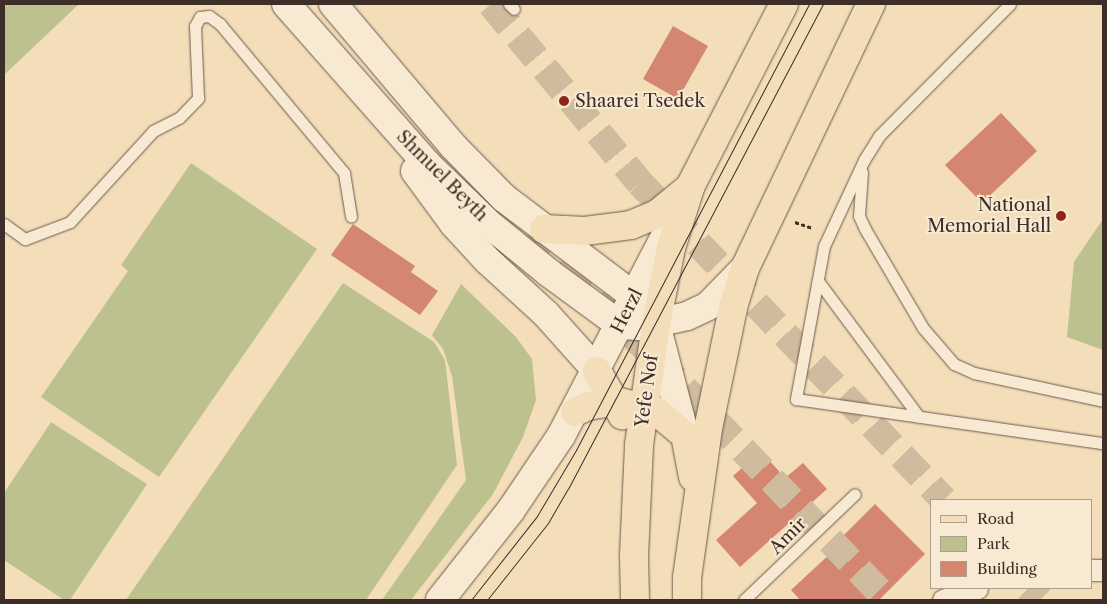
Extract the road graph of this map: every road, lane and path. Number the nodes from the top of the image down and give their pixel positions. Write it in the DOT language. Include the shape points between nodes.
graph roads {
  1 [pos="286,4"];
  2 [pos="333,4"];
  3 [pos="784,4"];
  4 [pos="1010,4"];
  5 [pos="869,10"];
  6 [pos="343,70"];
  7 [pos="864,160"];
  8 [pos="691,186"];
  9 [pos="351,216"];
  10 [pos="786,219"];
  11 [pos="4,224"];
  12 [pos="544,229"];
  13 [pos="829,235"];
  14 [pos="745,268"];
  15 [pos="818,281"];
  16 [pos="635,296"];
  17 [pos="656,324"];
  18 [pos="620,325"];
  19 [pos="597,371"];
  20 [pos="616,401"];
  21 [pos="1103,401"];
  22 [pos="644,406"];
  23 [pos="575,412"];
  24 [pos="919,417"];
  25 [pos="685,435"];
  26 [pos="1103,443"];
  27 [pos="638,466"];
  28 [pos="855,494"];
  29 [pos="696,506"];
  30 [pos="974,589"];
  31 [pos="440,600"];
  32 [pos="635,600"];
  33 [pos="687,600"];
  34 [pos="744,600"];
  35 [pos="943,600"];
  1 -- 6 [label="street, Shmuel Beyth"];
  2 -- 12 [label="street, Shmuel Beyth" via="453,146 504,198"];
  3 -- 8 [label="main road, Herzl"];
  4 -- 7 [label="lane" via="879,136"];
  5 -- 14 [label="main road"];
  6 -- 18 [label="street, Shmuel Beyth" via="427,164 489,224"];
  6 -- 19 [label="street" via="454,224 487,260 552,320"];
  7 -- 13 [label="lane"];
  7 -- 21 [label="lane" via="859,216 923,328 954,364 974,374"];
  8 -- 12 [label="main road" via="663,211 631,225 585,231"];
  8 -- 16 [label="street, Herzl"];
  8 -- 17 [label="main road, Yefe Nof" via="671,248"];
  9 -- 11 [label="lane" via="344,173 220,24 209,16 200,17 195,26 198,98 179,118 153,131 70,222 25,239"];
  10 -- 13 [label="path"];
  12 -- 16 [label="street, Shmuel Beyth"];
  13 -- 15 [label="lane"];
  14 -- 17 [label="street" via="708,306 687,316"];
  14 -- 29 [label="main road" via="722,356"];
  15 -- 24 [label="lane"];
  15 -- 24 [label="lane" via="796,399"];
  16 -- 17 [label="street, Shmuel Beyth"];
  16 -- 18 [label="street, Herzl"];
  17 -- 18 [label="street"];
  17 -- 22 [label="main road, Yefe Nof"];
  17 -- 25 [label="street, Shmuel Beyth"];
  18 -- 19 [label="street, Herzl"];
  19 -- 20 [label="main road"];
  19 -- 23 [label="street, Herzl"];
  20 -- 22 [label="main road"];
  20 -- 23 [label="main road"];
  20 -- 27 [label="main road"];
  22 -- 25 [label="main road" via="671,421"];
  22 -- 27 [label="main road, Yefe Nof"];
  23 -- 31 [label="street, Herzl" via="527,488"];
  24 -- 26 [label="lane"];
  25 -- 29 [label="main road"];
  27 -- 32 [label="main road, Yefe Nof"];
  28 -- 34 [label="lane, Amir"];
  29 -- 33 [label="main road"];
  30 -- 35 [label="street"];
}
